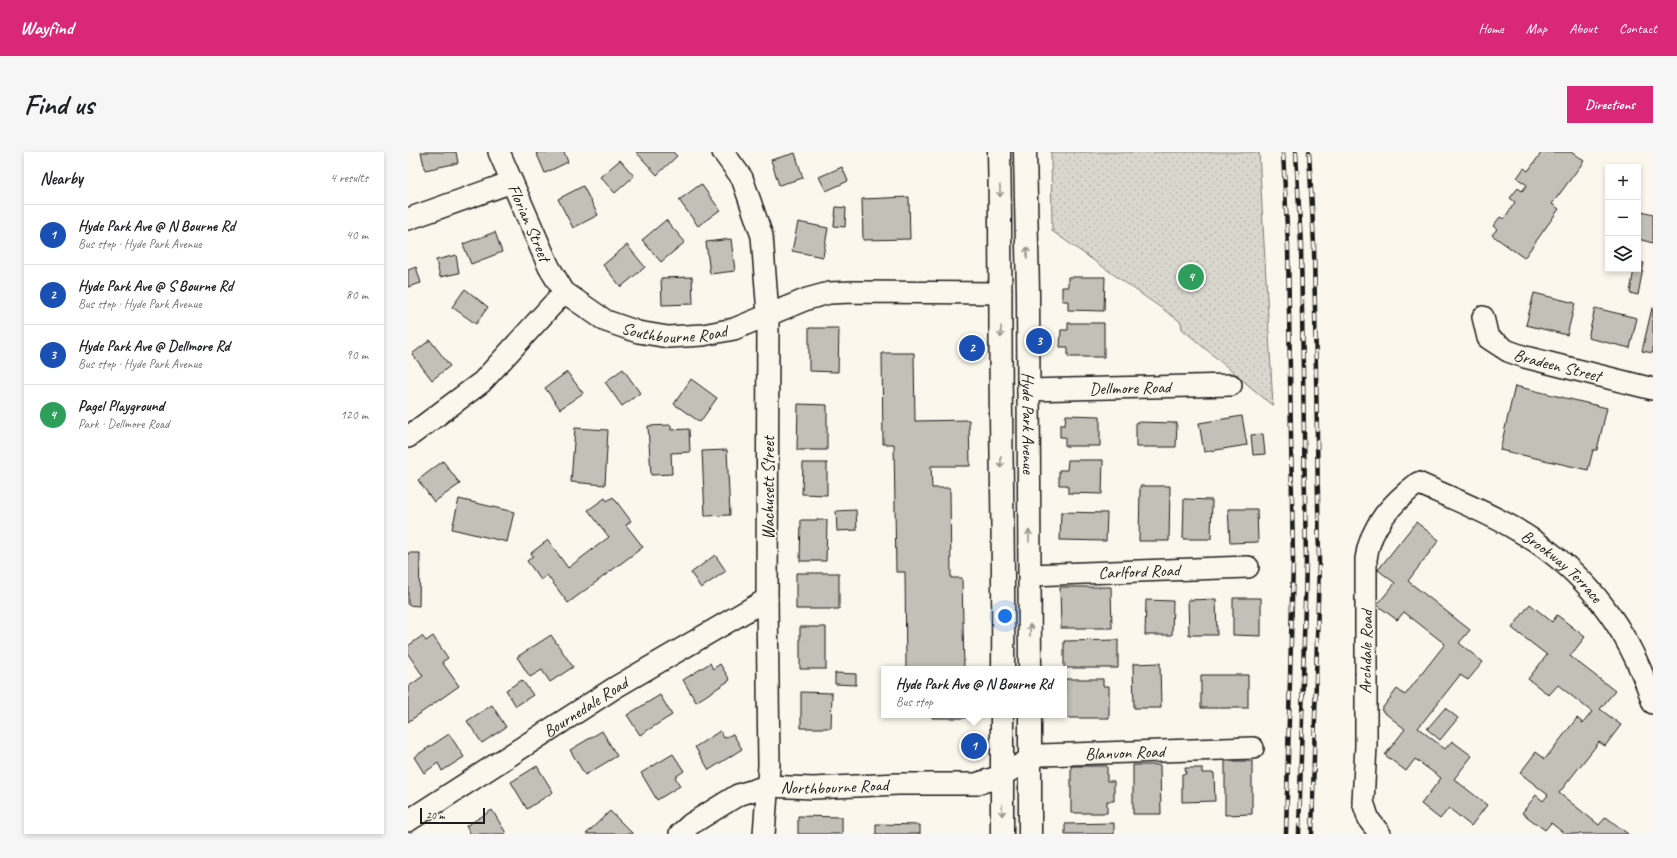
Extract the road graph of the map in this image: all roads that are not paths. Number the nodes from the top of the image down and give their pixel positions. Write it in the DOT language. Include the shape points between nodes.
graph roads {
  1 [pos="499,152"];
  2 [pos="723,152"];
  3 [pos="999,152"];
  4 [pos="1025,152"];
  5 [pos="512,182"];
  6 [pos="408,219"];
  7 [pos="564,292"];
  8 [pos="1028,292"];
  9 [pos="1001,293"];
  10 [pos="768,314"];
  11 [pos="1483,316"];
  12 [pos="1231,385"];
  13 [pos="1653,389"];
  14 [pos="1028,390"];
  15 [pos="408,437"];
  16 [pos="1418,483"];
  17 [pos="1248,567"];
  18 [pos="1030,575"];
  19 [pos="1004,576"];
  20 [pos="767,599"];
  21 [pos="1003,666"];
  22 [pos="1030,666"];
  23 [pos="1653,703"];
  24 [pos="1002,718"];
  25 [pos="1030,718"];
  26 [pos="1253,748"];
  27 [pos="1030,759"];
  28 [pos="1002,776"];
  29 [pos="767,786"];
  30 [pos="408,821"];
  31 [pos="680,834"];
  32 [pos="764,834"];
  33 [pos="1002,834"];
  34 [pos="1030,834"];
  35 [pos="1380,834"];
  1 -- 5 [label="street, Florian Street"];
  2 -- 10 [label="street, Wachusett Street" via="742,178 762,236"];
  3 -- 9 [label="main road, Hyde Park Avenue, one-way"];
  8 -- 4 [label="main road, Hyde Park Avenue, one-way"];
  5 -- 6 [label="street"];
  5 -- 7 [label="street, Florian Street" via="549,267"];
  7 -- 10 [label="street, Southbourne Road" via="606,321 638,332 668,337 703,335 734,329"];
  7 -- 15 [label="street" via="482,382"];
  8 -- 9 [label="main road"];
  8 -- 14 [label="main road, Hyde Park Avenue"];
  9 -- 10 [label="street, Southbourne Road" via="829,294 807,299"];
  9 -- 19 [label="main road, Hyde Park Avenue, one-way"];
  10 -- 20 [label="street, Wachusett Street"];
  11 -- 13 [label="street, Bradeen Street" via="1488,338 1508,351"];
  12 -- 14 [label="street, Dellmore Road"];
  18 -- 14 [label="main road, Hyde Park Avenue, one-way"];
  16 -- 23 [label="street, Brookway Terrace" via="1512,527 1546,548 1577,574 1601,600 1623,633 1641,669"];
  16 -- 35 [label="street, Archdale Road" via="1386,512 1372,537 1366,559 1366,730 1363,802 1369,820"];
  17 -- 18 [label="street, Carlford Road"];
  18 -- 19 [label="main road"];
  22 -- 18 [label="main road, Hyde Park Avenue, one-way"];
  19 -- 21 [label="main road, Hyde Park Avenue"];
  20 -- 29 [label="street, Wachusett Street"];
  20 -- 30 [label="street, Bournedale Road" via="616,687"];
  24 -- 28 [label="main road"];
  25 -- 27 [label="main road"];
  26 -- 27 [label="street, Blanvon Road" via="1052,754"];
  27 -- 28 [label="street, Blanvon Road"];
  27 -- 34 [label="main road"];
  28 -- 29 [label="street, Northbourne Road" via="976,784 814,788"];
  28 -- 33 [label="main road, one-way"];
  29 -- 31 [label="street, Northbourne Road" via="738,795 691,824"];
  29 -- 32 [label="street, Wachusett Street"];
}
